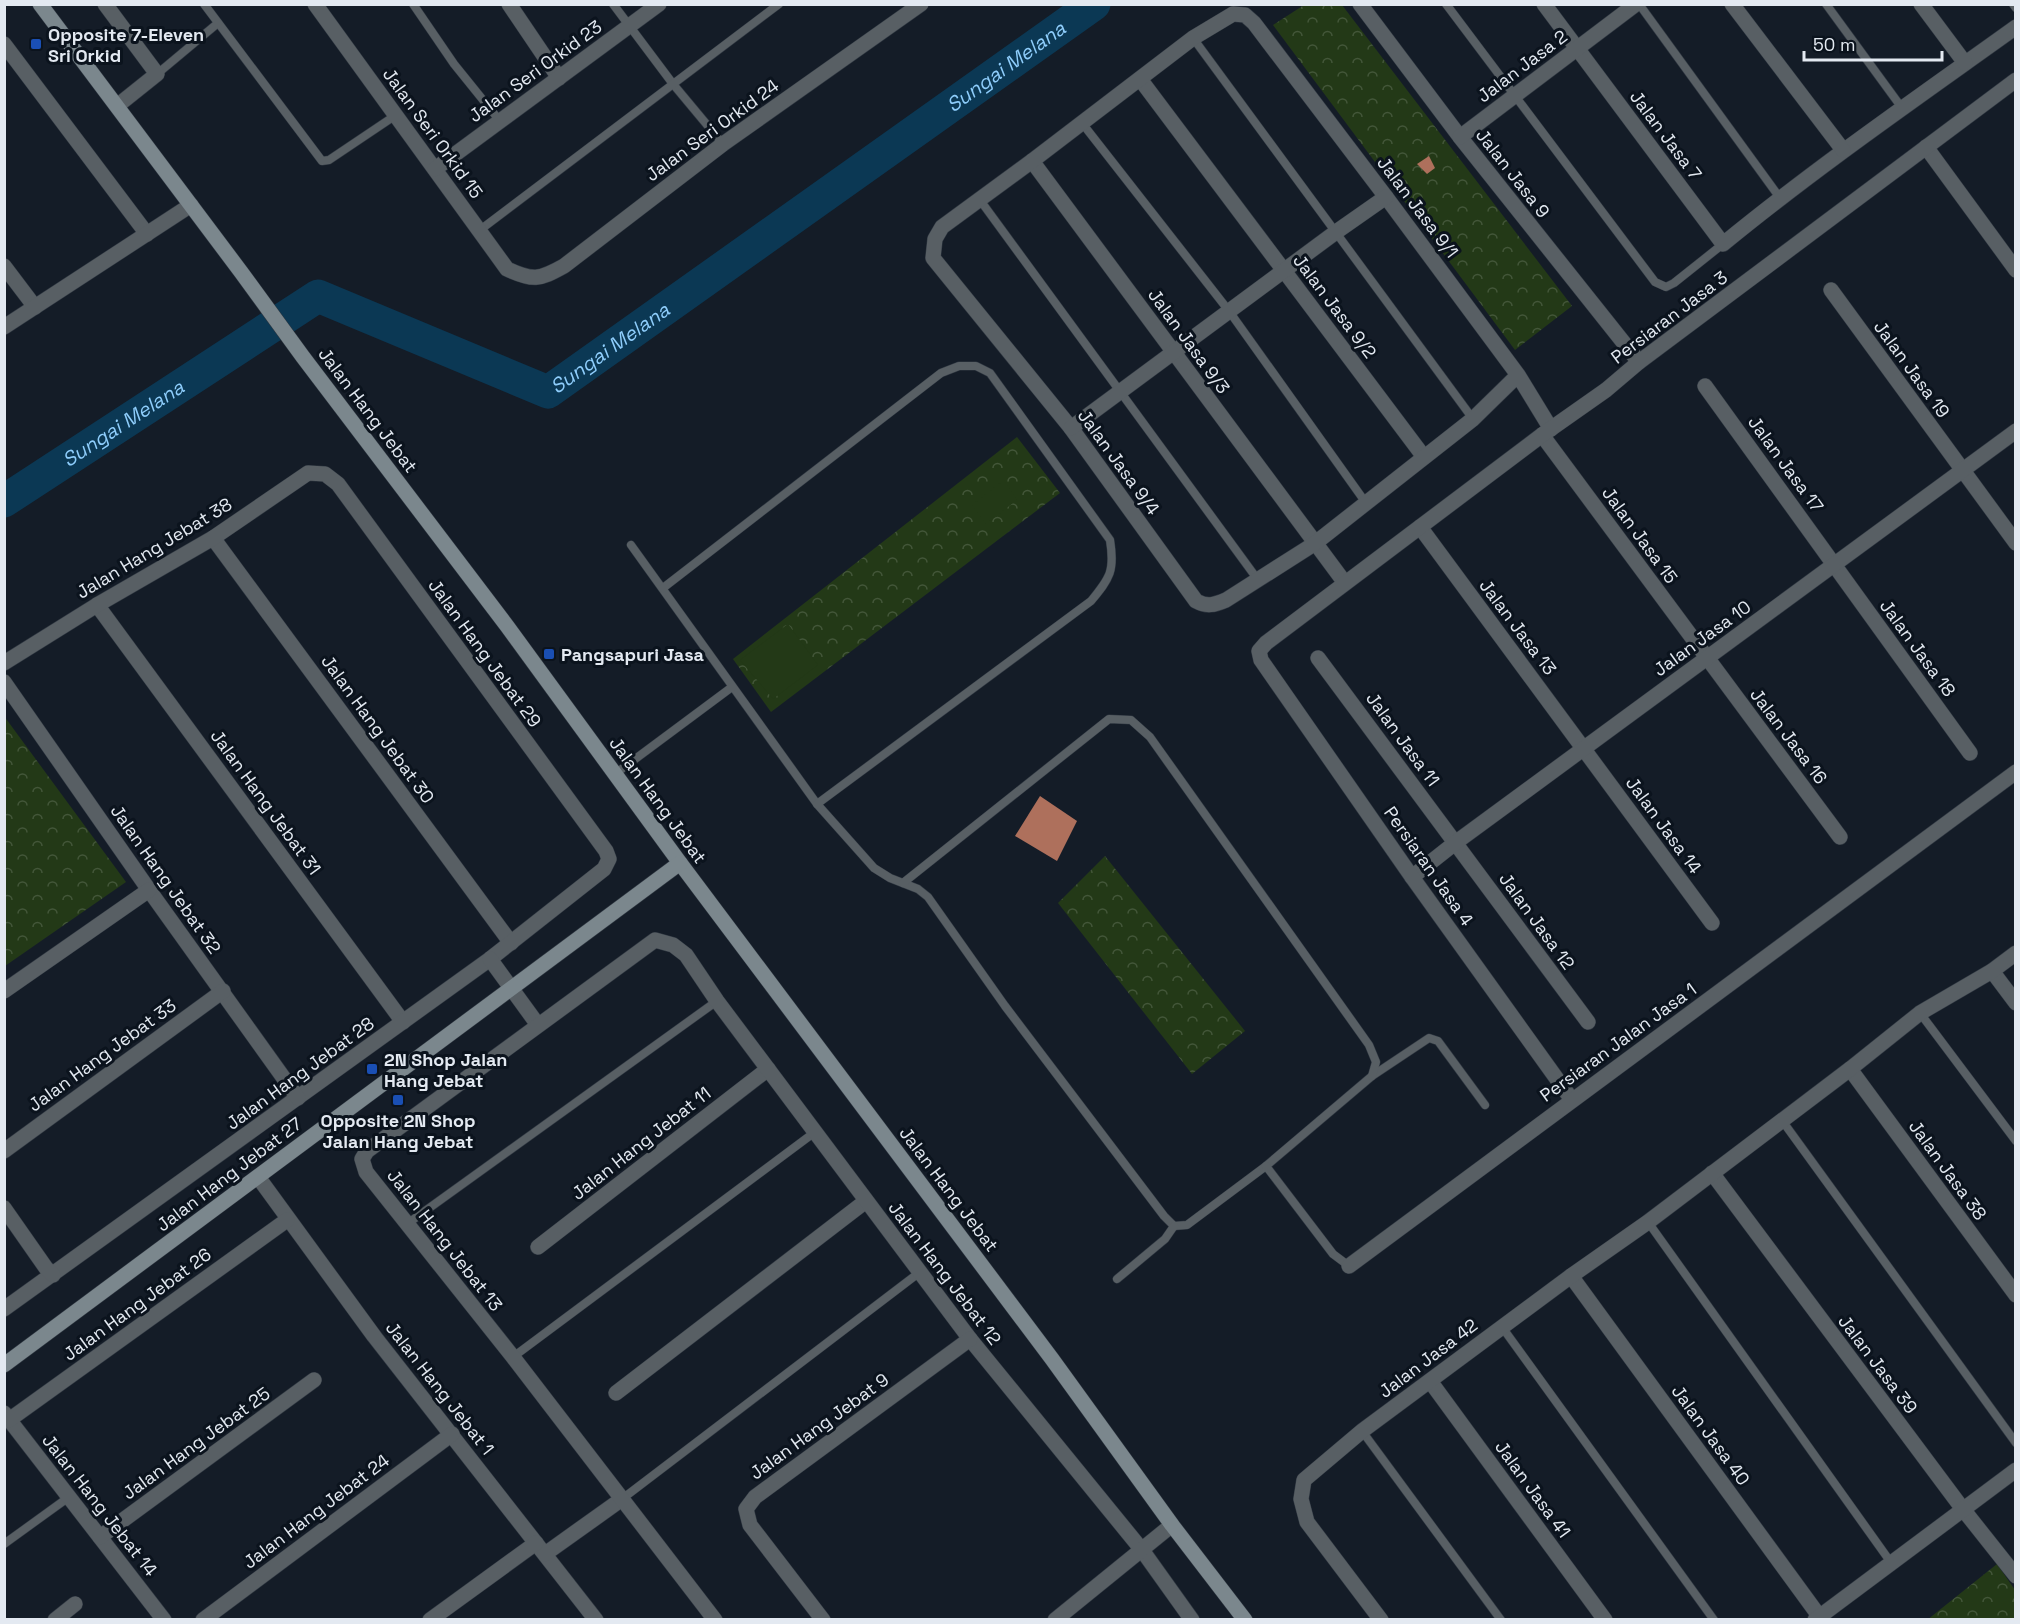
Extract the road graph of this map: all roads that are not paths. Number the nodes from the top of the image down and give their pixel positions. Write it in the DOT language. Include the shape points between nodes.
graph roads {
  1 [pos="40,4"];
  2 [pos="105,4"];
  3 [pos="204,4"];
  4 [pos="315,4"];
  5 [pos="413,4"];
  6 [pos="509,4"];
  7 [pos="613,4"];
  8 [pos="659,4"];
  9 [pos="779,4"];
  10 [pos="1360,4"];
  11 [pos="1446,4"];
  12 [pos="1544,4"];
  13 [pos="1638,4"];
  14 [pos="1732,4"];
  15 [pos="1826,4"];
  16 [pos="1921,4"];
  17 [pos="920,5"];
  18 [pos="218,23"];
  19 [pos="630,26"];
  20 [pos="2016,27"];
  21 [pos="1193,38"];
  22 [pos="4,44"];
  23 [pos="1577,49"];
  24 [pos="1965,63"];
  25 [pos="157,74"];
  26 [pos="559,78"];
  27 [pos="1140,79"];
  28 [pos="2016,80"];
  29 [pos="673,84"];
  30 [pos="1515,96"];
  31 [pos="117,106"];
  32 [pos="1902,108"];
  33 [pos="396,115"];
  34 [pos="500,121"];
  35 [pos="1082,123"];
  36 [pos="1460,137"];
  37 [pos="723,144"];
  38 [pos="1926,147"];
  39 [pos="1844,150"];
  40 [pos="1032,161"];
  41 [pos="435,170"];
  42 [pos="1386,197"];
  43 [pos="1780,198"];
  44 [pos="980,200"];
  45 [pos="191,204"];
  46 [pos="480,230"];
  47 [pos="1336,232"];
  48 [pos="147,234"];
  49 [pos="1723,244"];
  50 [pos="4,266"];
  51 [pos="2016,270"];
  52 [pos="1284,271"];
  53 [pos="525,277"];
  54 [pos="1831,290"];
  55 [pos="35,307"];
  56 [pos="1229,311"];
  57 [pos="4,327"];
  58 [pos="1173,352"];
  59 [pos="1639,362"];
  60 [pos="1518,375"];
  61 [pos="1705,386"];
  62 [pos="1121,392"];
  63 [pos="1473,419"];
  64 [pos="1071,428"];
  65 [pos="2016,431"];
  66 [pos="1547,432"];
  67 [pos="1424,457"];
  68 [pos="1962,470"];
  69 [pos="325,474"];
  70 [pos="1366,503"];
  71 [pos="1420,527"];
  72 [pos="213,538"];
  73 [pos="2016,543"];
  74 [pos="1314,544"];
  75 [pos="632,545"];
  76 [pos="1834,565"];
  77 [pos="1258,580"];
  78 [pos="1345,583"];
  79 [pos="663,588"];
  80 [pos="97,605"];
  81 [pos="1259,651"];
  82 [pos="1318,658"];
  83 [pos="1707,659"];
  84 [pos="4,663"];
  85 [pos="4,682"];
  86 [pos="732,687"];
  87 [pos="1584,750"];
  88 [pos="1970,753"];
  89 [pos="2016,772"];
  90 [pos="615,774"];
  91 [pos="817,804"];
  92 [pos="1840,837"];
  93 [pos="1455,843"];
  94 [pos="609,859"];
  95 [pos="680,863"];
  96 [pos="1412,877"];
  97 [pos="903,883"];
  98 [pos="149,890"];
  99 [pos="1712,923"];
  100 [pos="511,943"];
  101 [pos="673,945"];
  102 [pos="2016,953"];
  103 [pos="490,959"];
  104 [pos="1992,971"];
  105 [pos="511,988"];
  106 [pos="4,991"];
  107 [pos="223,992"];
  108 [pos="717,1001"];
  109 [pos="2016,1003"];
  110 [pos="1920,1013"];
  111 [pos="403,1022"];
  112 [pos="1588,1022"];
  113 [pos="538,1025"];
  114 [pos="768,1069"];
  115 [pos="1850,1069"];
  116 [pos="1372,1076"];
  117 [pos="298,1098"];
  118 [pos="1572,1100"];
  119 [pos="1485,1105"];
  120 [pos="1781,1119"];
  121 [pos="815,1132"];
  122 [pos="2016,1141"];
  123 [pos="4,1151"];
  124 [pos="1266,1166"];
  125 [pos="1712,1173"];
  126 [pos="258,1177"];
  127 [pos="866,1201"];
  128 [pos="4,1208"];
  129 [pos="287,1220"];
  130 [pos="1648,1222"];
  131 [pos="407,1224"];
  132 [pos="1174,1226"];
  133 [pos="538,1247"];
  134 [pos="1349,1266"];
  135 [pos="920,1272"];
  136 [pos="53,1275"];
  137 [pos="1571,1276"];
  138 [pos="1116,1279"];
  139 [pos="2016,1295"];
  140 [pos="4,1309"];
  141 [pos="1502,1327"];
  142 [pos="970,1340"];
  143 [pos="513,1357"];
  144 [pos="4,1365"];
  145 [pos="315,1380"];
  146 [pos="1430,1381"];
  147 [pos="616,1393"];
  148 [pos="7,1417"];
  149 [pos="1362,1431"];
  150 [pos="452,1434"];
  151 [pos="2016,1443"];
  152 [pos="2016,1470"];
  153 [pos="69,1497"];
  154 [pos="622,1499"];
  155 [pos="1962,1508"];
  156 [pos="1172,1525"];
  157 [pos="100,1537"];
  158 [pos="4,1544"];
  159 [pos="541,1548"];
  160 [pos="1142,1550"];
  161 [pos="1892,1564"];
  162 [pos="2016,1576"];
  163 [pos="75,1604"];
  164 [pos="1819,1619"];
  165 [pos="55,1620"];
  166 [pos="164,1620"];
  167 [pos="202,1620"];
  168 [pos="430,1620"];
  169 [pos="596,1620"];
  170 [pos="715,1620"];
  171 [pos="822,1620"];
  172 [pos="1055,1620"];
  173 [pos="1192,1620"];
  174 [pos="1245,1620"];
  175 [pos="1381,1620"];
  176 [pos="1501,1620"];
  177 [pos="1605,1620"];
  178 [pos="1714,1620"];
  1 -- 31 [label="street, Jalan Hang Jebat"];
  2 -- 25 [label="street"];
  3 -- 18 [label="lane"];
  4 -- 33 [label="street, Jalan Seri Orkid 15"];
  5 -- 34 [label="lane"];
  6 -- 26 [label="street"];
  7 -- 19 [label="lane"];
  8 -- 19 [label="street, Jalan Seri Orkid 23"];
  9 -- 29 [label="lane"];
  10 -- 36 [label="street, Jalan Jasa 9"];
  11 -- 30 [label="lane"];
  12 -- 23 [label="street, Jalan Jasa 7"];
  13 -- 23 [label="street, Jalan Jasa 2"];
  13 -- 43 [label="lane"];
  14 -- 39 [label="street"];
  15 -- 32 [label="lane"];
  16 -- 24 [label="street"];
  17 -- 37 [label="street, Jalan Seri Orkid 24"];
  18 -- 25 [label="lane"];
  18 -- 33 [label="lane" via="322,161"];
  19 -- 26 [label="street, Jalan Seri Orkid 23"];
  19 -- 29 [label="lane"];
  20 -- 24 [label="street"];
  21 -- 27 [label="street"];
  21 -- 42 [label="street, Jalan Jasa 9/1" via="1233,14 1245,15"];
  21 -- 47 [label="lane"];
  22 -- 48 [label="street"];
  23 -- 30 [label="street, Jalan Jasa 2"];
  23 -- 49 [label="street, Jalan Jasa 7"];
  24 -- 32 [label="street"];
  25 -- 31 [label="street"];
  26 -- 34 [label="street, Jalan Seri Orkid 23"];
  27 -- 35 [label="street"];
  27 -- 52 [label="street, Jalan Jasa 9/2"];
  28 -- 38 [label="street, Persiaran Jasa 3"];
  29 -- 37 [label="lane"];
  29 -- 46 [label="lane"];
  30 -- 36 [label="street, Jalan Jasa 2"];
  30 -- 49 [label="lane" via="1655,282 1666,287 1674,283"];
  31 -- 45 [label="street, Jalan Hang Jebat"];
  32 -- 39 [label="street"];
  33 -- 41 [label="street, Jalan Seri Orkid 15"];
  34 -- 41 [label="street, Jalan Seri Orkid 23"];
  35 -- 40 [label="street"];
  35 -- 56 [label="lane"];
  36 -- 59 [label="street, Jalan Jasa 9"];
  37 -- 53 [label="street, Jalan Seri Orkid 24" via="564,266 545,276"];
  38 -- 51 [label="street"];
  38 -- 59 [label="street, Persiaran Jasa 3"];
  39 -- 43 [label="street"];
  40 -- 44 [label="street"];
  40 -- 58 [label="street, Jalan Jasa 9/3"];
  41 -- 46 [label="street, Jalan Seri Orkid 15"];
  42 -- 47 [label="street"];
  42 -- 60 [label="street, Jalan Jasa 9/1"];
  43 -- 49 [label="street"];
  44 -- 62 [label="lane"];
  44 -- 64 [label="street, Jalan Jasa 9/4" via="942,227 935,239 933,258"];
  45 -- 48 [label="street"];
  45 -- 90 [label="street, Jalan Hang Jebat"];
  46 -- 53 [label="street, Jalan Seri Orkid 15" via="507,269"];
  47 -- 52 [label="street"];
  47 -- 63 [label="lane"];
  48 -- 55 [label="street"];
  50 -- 55 [label="street"];
  52 -- 56 [label="street"];
  52 -- 67 [label="street, Jalan Jasa 9/2"];
  54 -- 68 [label="street, Jalan Jasa 19"];
  55 -- 57 [label="street"];
  56 -- 58 [label="street"];
  56 -- 70 [label="lane"];
  58 -- 62 [label="street"];
  58 -- 74 [label="street, Jalan Jasa 9/3"];
  59 -- 66 [label="street, Persiaran Jasa 3"];
  60 -- 63 [label="street"];
  60 -- 66 [label="street, Jalan Jasa 9/1"];
  61 -- 76 [label="street, Jalan Jasa 17"];
  62 -- 64 [label="street"];
  62 -- 77 [label="lane"];
  63 -- 67 [label="street"];
  64 -- 77 [label="street, Jalan Jasa 9/4" via="1196,601 1204,605 1226,600"];
  65 -- 68 [label="street, Jalan Jasa 10"];
  66 -- 71 [label="street, Persiaran Jasa 3"];
  66 -- 83 [label="street, Jalan Jasa 15"];
  67 -- 70 [label="street, Jalan Jasa 9/4"];
  68 -- 73 [label="street, Jalan Jasa 19"];
  68 -- 76 [label="street, Jalan Jasa 10"];
  69 -- 72 [label="street, Jalan Hang Jebat 38" via="308,473"];
  69 -- 94 [label="street, Jalan Hang Jebat 29" via="338,484"];
  70 -- 74 [label="street, Jalan Jasa 9/4"];
  71 -- 78 [label="street, Persiaran Jasa 3"];
  71 -- 87 [label="street, Jalan Jasa 13"];
  72 -- 80 [label="street, Jalan Hang Jebat 38"];
  72 -- 100 [label="street, Jalan Hang Jebat 30"];
  74 -- 77 [label="street, Jalan Jasa 9/4"];
  74 -- 78 [label="street"];
  75 -- 79 [label="lane"];
  76 -- 83 [label="street, Jalan Jasa 10"];
  76 -- 88 [label="street, Jalan Jasa 18"];
  78 -- 81 [label="street, Persiaran Jasa 3"];
  79 -- 86 [label="lane"];
  79 -- 91 [label="lane" via="941,373 959,366 976,366 990,372 1110,540 1113,558 1109,580 1091,601"];
  80 -- 84 [label="street, Jalan Hang Jebat 38"];
  80 -- 111 [label="street, Jalan Hang Jebat 31"];
  81 -- 96 [label="street, Persiaran Jasa 4" via="1261,660"];
  82 -- 93 [label="street, Jalan Jasa 11"];
  83 -- 87 [label="street, Jalan Jasa 10"];
  83 -- 92 [label="street, Jalan Jasa 16"];
  85 -- 98 [label="street, Jalan Hang Jebat 32"];
  86 -- 90 [label="lane"];
  86 -- 91 [label="lane"];
  87 -- 93 [label="street, Jalan Jasa 10"];
  87 -- 99 [label="street, Jalan Jasa 14"];
  89 -- 118 [label="street, Persiaran Jalan Jasa 1"];
  90 -- 95 [label="street, Jalan Hang Jebat"];
  91 -- 97 [label="lane" via="874,868"];
  93 -- 96 [label="street, Jalan Jasa 10"];
  93 -- 112 [label="street, Jalan Jasa 12"];
  94 -- 100 [label="street, Jalan Hang Jebat 28" via="604,869"];
  95 -- 105 [label="street, Jalan Hang Jebat 27"];
  95 -- 156 [label="street, Jalan Hang Jebat"];
  96 -- 118 [label="street, Persiaran Jasa 4"];
  97 -- 116 [label="lane" via="1109,718 1131,720 1150,737 1369,1045 1376,1062"];
  97 -- 132 [label="lane" via="928,897 1005,1006"];
  98 -- 106 [label="street"];
  98 -- 107 [label="street, Jalan Hang Jebat 32"];
  100 -- 103 [label="street, Jalan Hang Jebat 28"];
  101 -- 108 [label="street, Jalan Hang Jebat 12" via="686,955"];
  101 -- 113 [label="street, Jalan Hang Jebat 13" via="655,940"];
  102 -- 104 [label="street, Jalan Jasa 42"];
  103 -- 105 [label="street"];
  103 -- 111 [label="street, Jalan Hang Jebat 28"];
  104 -- 109 [label="street"];
  104 -- 110 [label="street, Jalan Jasa 42"];
  105 -- 113 [label="street"];
  105 -- 126 [label="street, Jalan Hang Jebat 27"];
  107 -- 117 [label="street, Jalan Hang Jebat 32"];
  107 -- 123 [label="street, Jalan Hang Jebat 33"];
  108 -- 114 [label="street, Jalan Hang Jebat 12"];
  108 -- 131 [label="lane"];
  110 -- 115 [label="street, Jalan Jasa 42"];
  110 -- 122 [label="lane"];
  111 -- 117 [label="street, Jalan Hang Jebat 28"];
  113 -- 131 [label="street, Jalan Hang Jebat 13" via="367,1151 363,1159 366,1172"];
  114 -- 121 [label="street, Jalan Hang Jebat 12"];
  114 -- 133 [label="street, Jalan Hang Jebat 11"];
  115 -- 120 [label="street, Jalan Jasa 42"];
  115 -- 139 [label="street, Jalan Jasa 38"];
  116 -- 119 [label="lane" via="1429,1038 1434,1039"];
  116 -- 124 [label="lane"];
  117 -- 136 [label="street, Jalan Hang Jebat 28"];
  118 -- 134 [label="street, Persiaran Jalan Jasa 1"];
  120 -- 125 [label="street, Jalan Jasa 42"];
  120 -- 151 [label="lane"];
  121 -- 127 [label="street, Jalan Hang Jebat 12"];
  121 -- 143 [label="lane"];
  124 -- 132 [label="lane" via="1187,1225"];
  124 -- 134 [label="lane, Persiaran Jalan Jasa 1" via="1333,1254"];
  125 -- 130 [label="street, Jalan Jasa 42"];
  125 -- 155 [label="street, Jalan Jasa 39"];
  126 -- 129 [label="street, Jalan Hang Jebat 1"];
  126 -- 144 [label="street, Jalan Hang Jebat 27"];
  127 -- 135 [label="street, Jalan Hang Jebat 12"];
  127 -- 147 [label="street"];
  128 -- 136 [label="street"];
  129 -- 148 [label="street, Jalan Hang Jebat 26"];
  129 -- 150 [label="street, Jalan Hang Jebat 1"];
  130 -- 137 [label="street, Jalan Jasa 42"];
  130 -- 161 [label="lane"];
  131 -- 143 [label="street, Jalan Hang Jebat 13"];
  132 -- 138 [label="lane" via="1165,1239"];
  135 -- 142 [label="street, Jalan Hang Jebat 12"];
  135 -- 154 [label="lane"];
  136 -- 140 [label="street, Jalan Hang Jebat 28"];
  137 -- 141 [label="street, Jalan Jasa 42"];
  137 -- 164 [label="street, Jalan Jasa 40"];
  141 -- 146 [label="street, Jalan Jasa 42"];
  141 -- 178 [label="lane"];
  142 -- 160 [label="street, Jalan Hang Jebat 12"];
  142 -- 171 [label="street, Jalan Hang Jebat 9" via="755,1497 746,1509 750,1525"];
  143 -- 154 [label="street, Jalan Hang Jebat 13"];
  145 -- 157 [label="street, Jalan Hang Jebat 25"];
  146 -- 149 [label="street, Jalan Jasa 42"];
  146 -- 177 [label="street, Jalan Jasa 41"];
  148 -- 153 [label="street, Jalan Hang Jebat 14"];
  149 -- 175 [label="street, Jalan Jasa 42" via="1304,1480 1301,1499 1307,1522"];
  149 -- 176 [label="lane"];
  150 -- 159 [label="street, Jalan Hang Jebat 1"];
  150 -- 167 [label="street, Jalan Hang Jebat 24"];
  152 -- 155 [label="street, Jalan Jasa 40"];
  153 -- 157 [label="street, Jalan Hang Jebat 14"];
  153 -- 158 [label="lane"];
  154 -- 159 [label="street"];
  154 -- 170 [label="street, Jalan Hang Jebat 13"];
  155 -- 161 [label="street, Jalan Jasa 40"];
  155 -- 162 [label="street, Jalan Jasa 39"];
  156 -- 160 [label="street"];
  156 -- 174 [label="street, Jalan Hang Jebat"];
  157 -- 166 [label="street, Jalan Hang Jebat 14"];
  159 -- 168 [label="street"];
  159 -- 169 [label="street, Jalan Hang Jebat 1"];
  160 -- 172 [label="street"];
  160 -- 173 [label="street, Jalan Hang Jebat 12"];
  161 -- 164 [label="street, Jalan Jasa 40"];
  163 -- 165 [label="street"];
}
